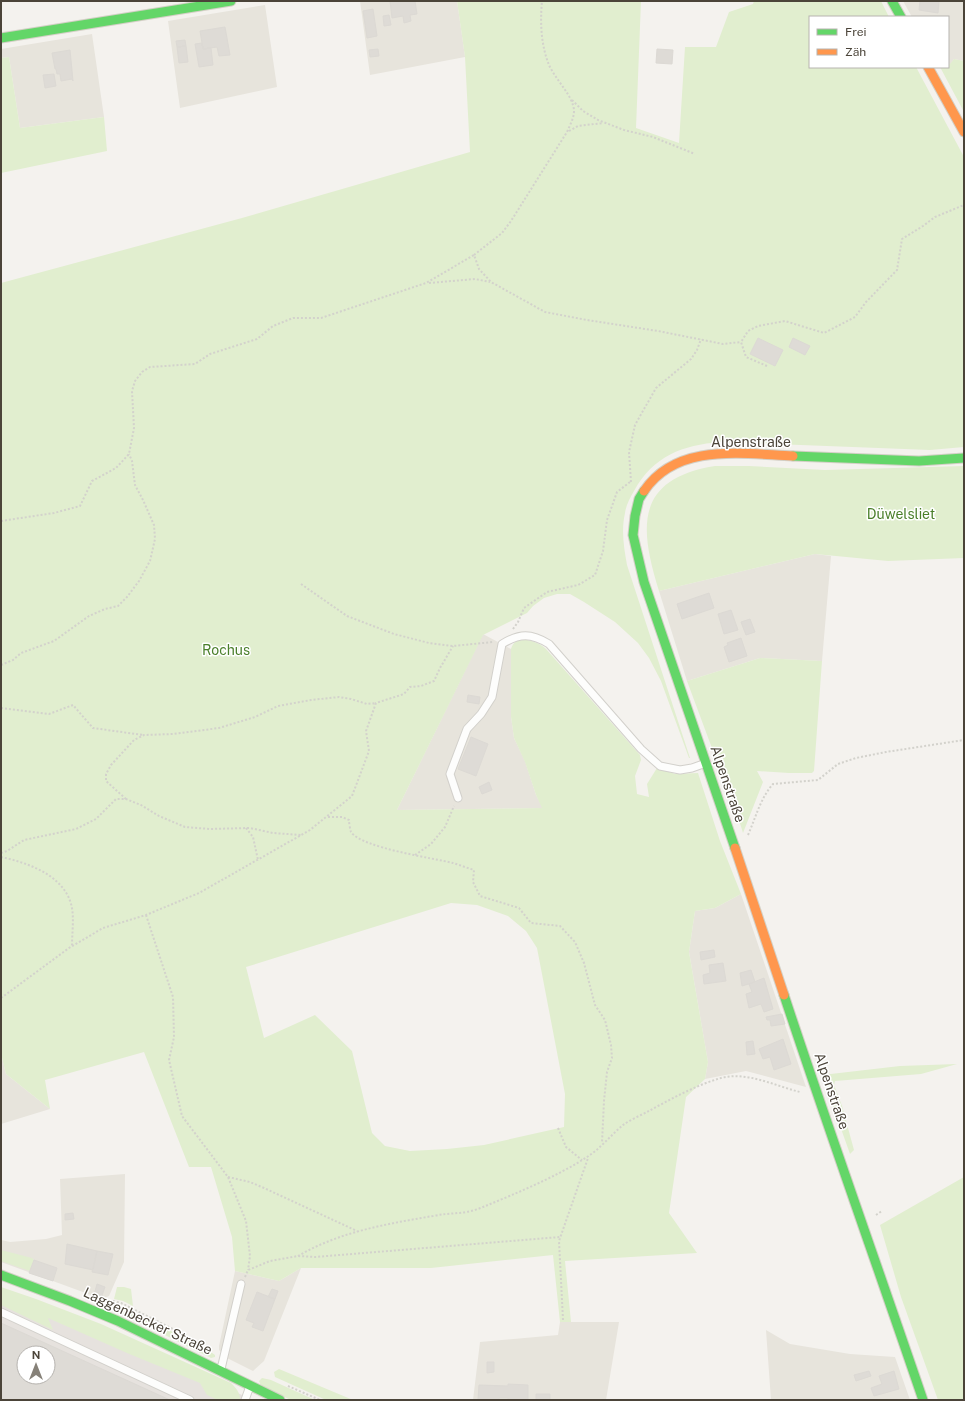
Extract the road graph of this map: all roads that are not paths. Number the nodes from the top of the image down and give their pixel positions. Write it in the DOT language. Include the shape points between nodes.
graph roads {
  1 [pos="231,1"];
  2 [pos="892,1"];
  3 [pos="900,16"];
  4 [pos="1,38"];
  5 [pos="929,68"];
  6 [pos="964,132"];
  7 [pos="964,458"];
  8 [pos="706,763"];
  9 [pos="458,798"];
  10 [pos="1,1275"];
  11 [pos="241,1284"];
  12 [pos="1,1312"];
  13 [pos="220,1370"];
  14 [pos="250,1385"];
  15 [pos="190,1400"];
  16 [pos="245,1400"];
  17 [pos="280,1400"];
  18 [pos="923,1400"];
  1 -- 4 [label="street"];
  2 -- 3 [label="street"];
  5 -- 6 [label="street"];
  7 -- 8 [label="street, Alpenstraße" via="919,461 719,453 693,457 676,464 658,475 647,487 639,499 634,535 644,582"];
  8 -- 9 [label="lane" via="680,770 660,766 641,749 549,644 541,639 522,635 502,644 492,697 467,729 450,774"];
  8 -- 18 [label="street, Alpenstraße"];
  10 -- 13 [label="street, Laggenbecker Straße" via="118,1321"];
  11 -- 13 [label="lane"];
  12 -- 15 [label="lane"];
  13 -- 14 [label="street, Laggenbecker Straße"];
  14 -- 16 [label="lane"];
  14 -- 17 [label="street, Laggenbecker Straße"];
}
